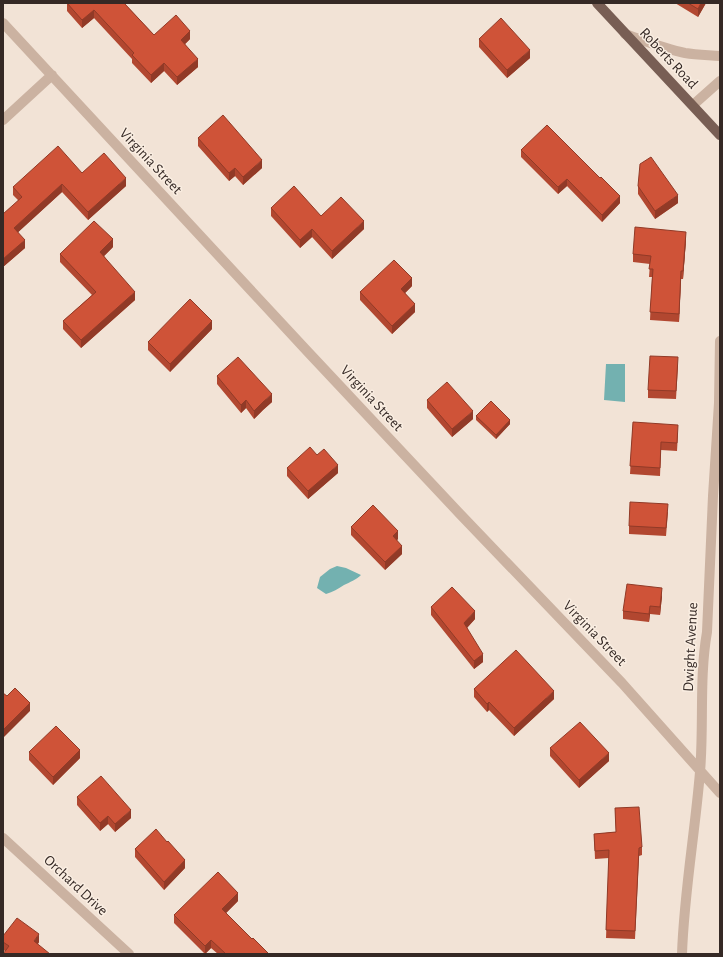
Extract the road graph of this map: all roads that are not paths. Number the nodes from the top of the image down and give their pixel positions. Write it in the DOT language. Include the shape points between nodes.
graph roads {
  1 [pos="597,3"];
  2 [pos="3,23"];
  3 [pos="625,34"];
  4 [pos="720,56"];
  5 [pos="52,75"];
  6 [pos="720,80"];
  7 [pos="693,105"];
  8 [pos="3,120"];
  9 [pos="720,134"];
  10 [pos="720,341"];
  11 [pos="700,772"];
  12 [pos="720,793"];
  13 [pos="3,838"];
  14 [pos="129,954"];
  15 [pos="682,954"];
  1 -- 3 [label="main road, Roberts Road"];
  2 -- 5 [label="street, Virginia Street"];
  3 -- 4 [label="street" via="674,51"];
  3 -- 7 [label="main road, Roberts Road"];
  5 -- 8 [label="street"];
  5 -- 11 [label="street, Virginia Street" via="314,358 612,672"];
  6 -- 7 [label="street"];
  7 -- 9 [label="main road, Roberts Road"];
  10 -- 11 [label="street, Dwight Avenue"];
  11 -- 12 [label="street, Virginia Street"];
  11 -- 15 [label="street, Dwight Avenue" via="683,923"];
  13 -- 14 [label="street, Orchard Drive"];
}
